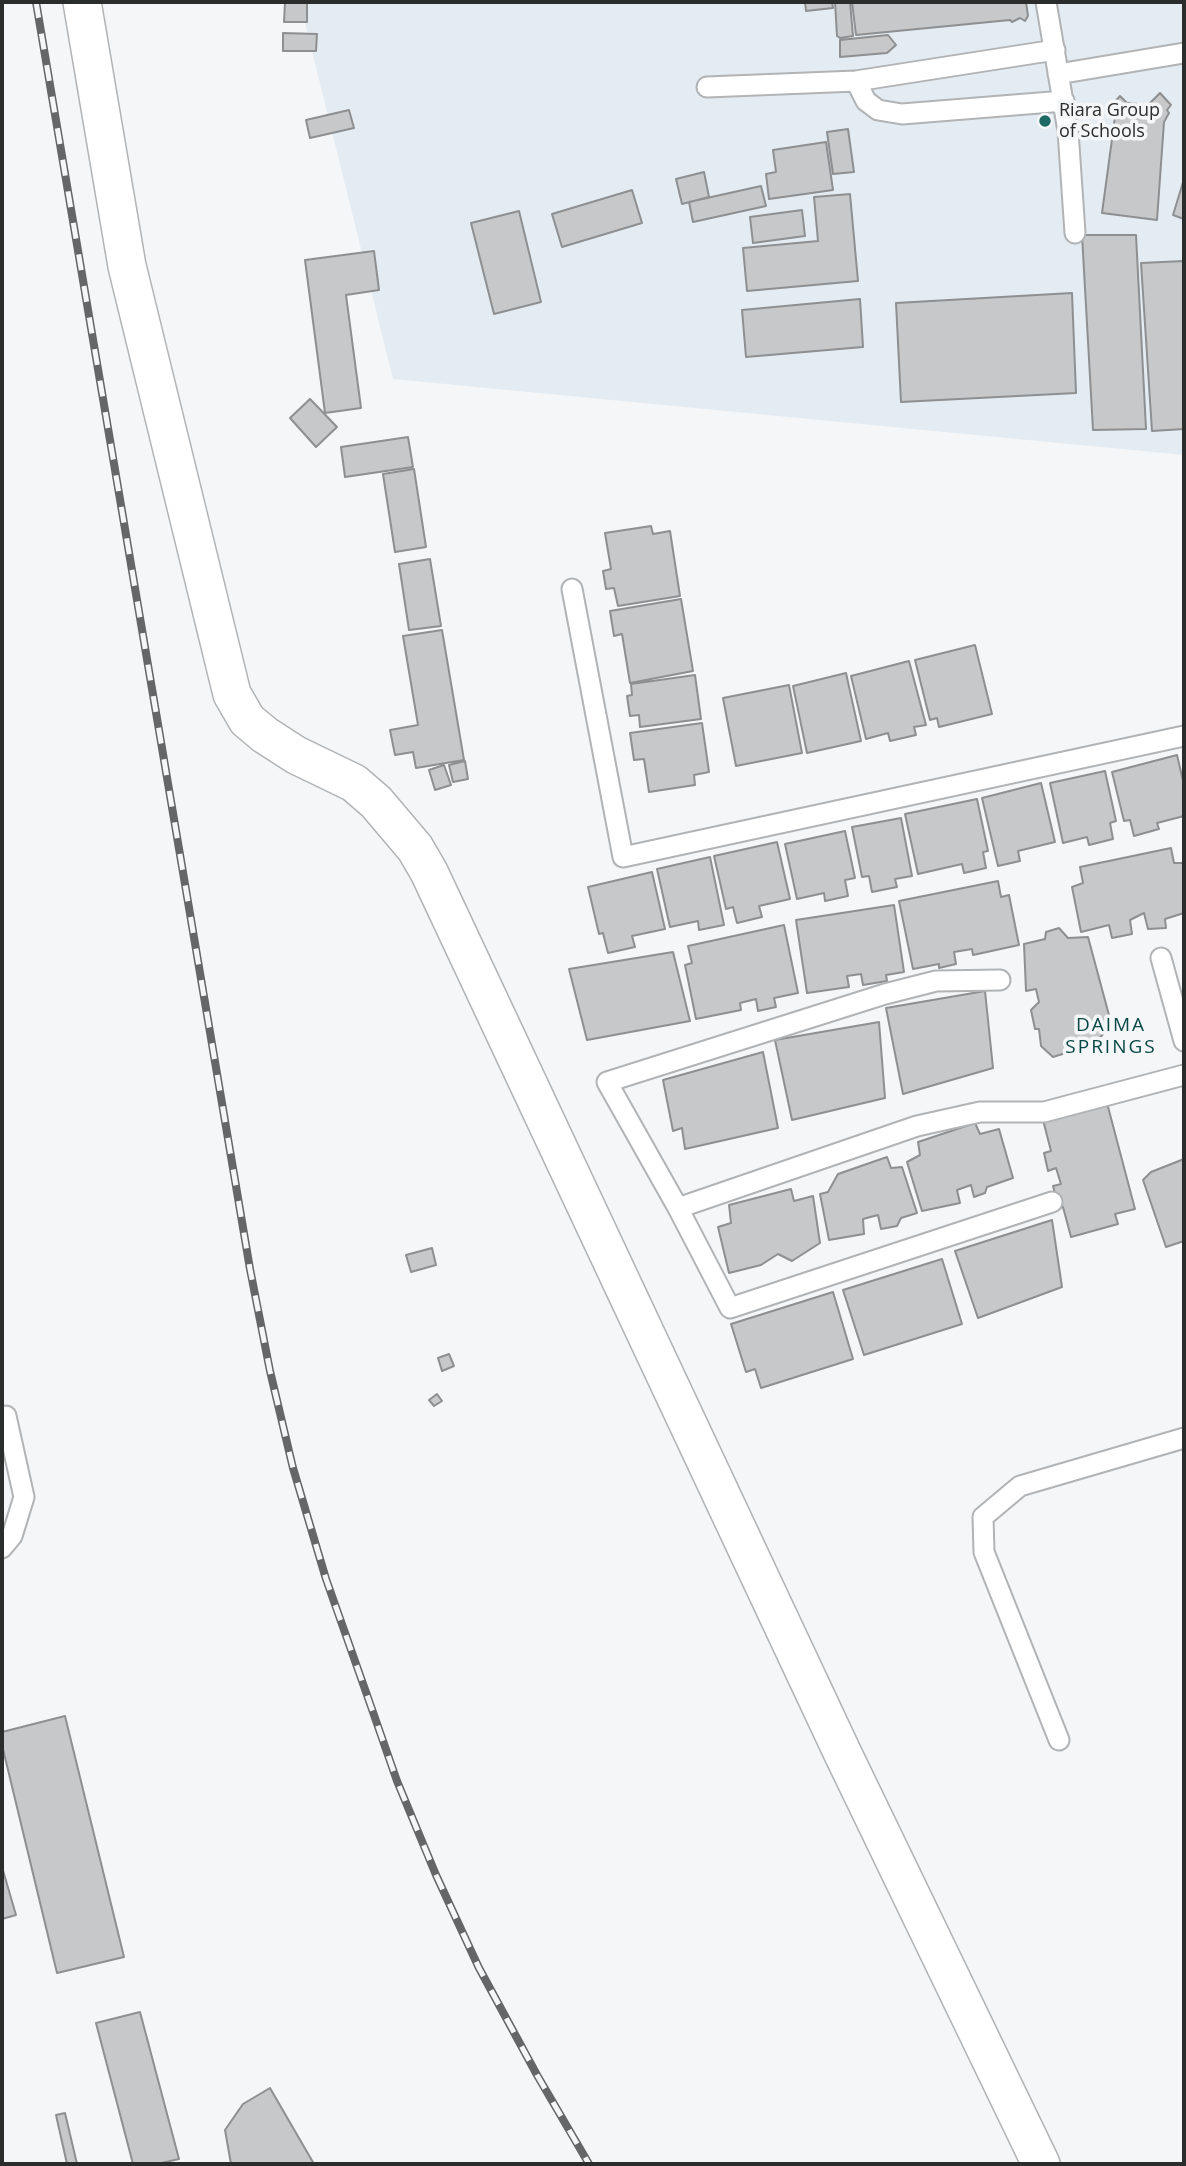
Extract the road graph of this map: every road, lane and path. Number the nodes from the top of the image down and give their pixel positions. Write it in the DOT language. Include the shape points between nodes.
graph roads {
  1 [pos="82,2"];
  2 [pos="1046,2"];
  3 [pos="1055,50"];
  4 [pos="1184,53"];
  5 [pos="1058,74"];
  6 [pos="856,81"];
  7 [pos="707,87"];
  8 [pos="1064,102"];
  9 [pos="1075,233"];
  10 [pos="572,589"];
  11 [pos="1184,736"];
  12 [pos="1161,958"];
  13 [pos="1000,980"];
  14 [pos="1184,1041"];
  15 [pos="1184,1075"];
  16 [pos="1052,1202"];
  17 [pos="678,1208"];
  18 [pos="6,1416"];
  19 [pos="1184,1438"];
  20 [pos="2,1548"];
  21 [pos="1059,1740"];
  22 [pos="1041,2164"];
  1 -- 22 [label="street" via="127,266 232,694 247,720 265,735 354,783 376,802 415,848 429,873"];
  2 -- 3 [label="lane"];
  3 -- 5 [label="lane"];
  3 -- 6 [label="lane"];
  4 -- 5 [label="lane"];
  5 -- 8 [label="lane"];
  6 -- 7 [label="lane"];
  6 -- 8 [label="lane" via="866,101 878,110 902,114"];
  8 -- 9 [label="lane"];
  10 -- 11 [label="lane" via="623,857"];
  12 -- 14 [label="lane"];
  13 -- 17 [label="lane" via="936,981 607,1082"];
  15 -- 17 [label="lane" via="1044,1112 980,1112 917,1126"];
  16 -- 17 [label="lane" via="730,1308"];
  18 -- 20 [label="lane" via="24,1497 12,1536"];
  19 -- 21 [label="lane" via="1020,1486 983,1517 984,1552"];
}
